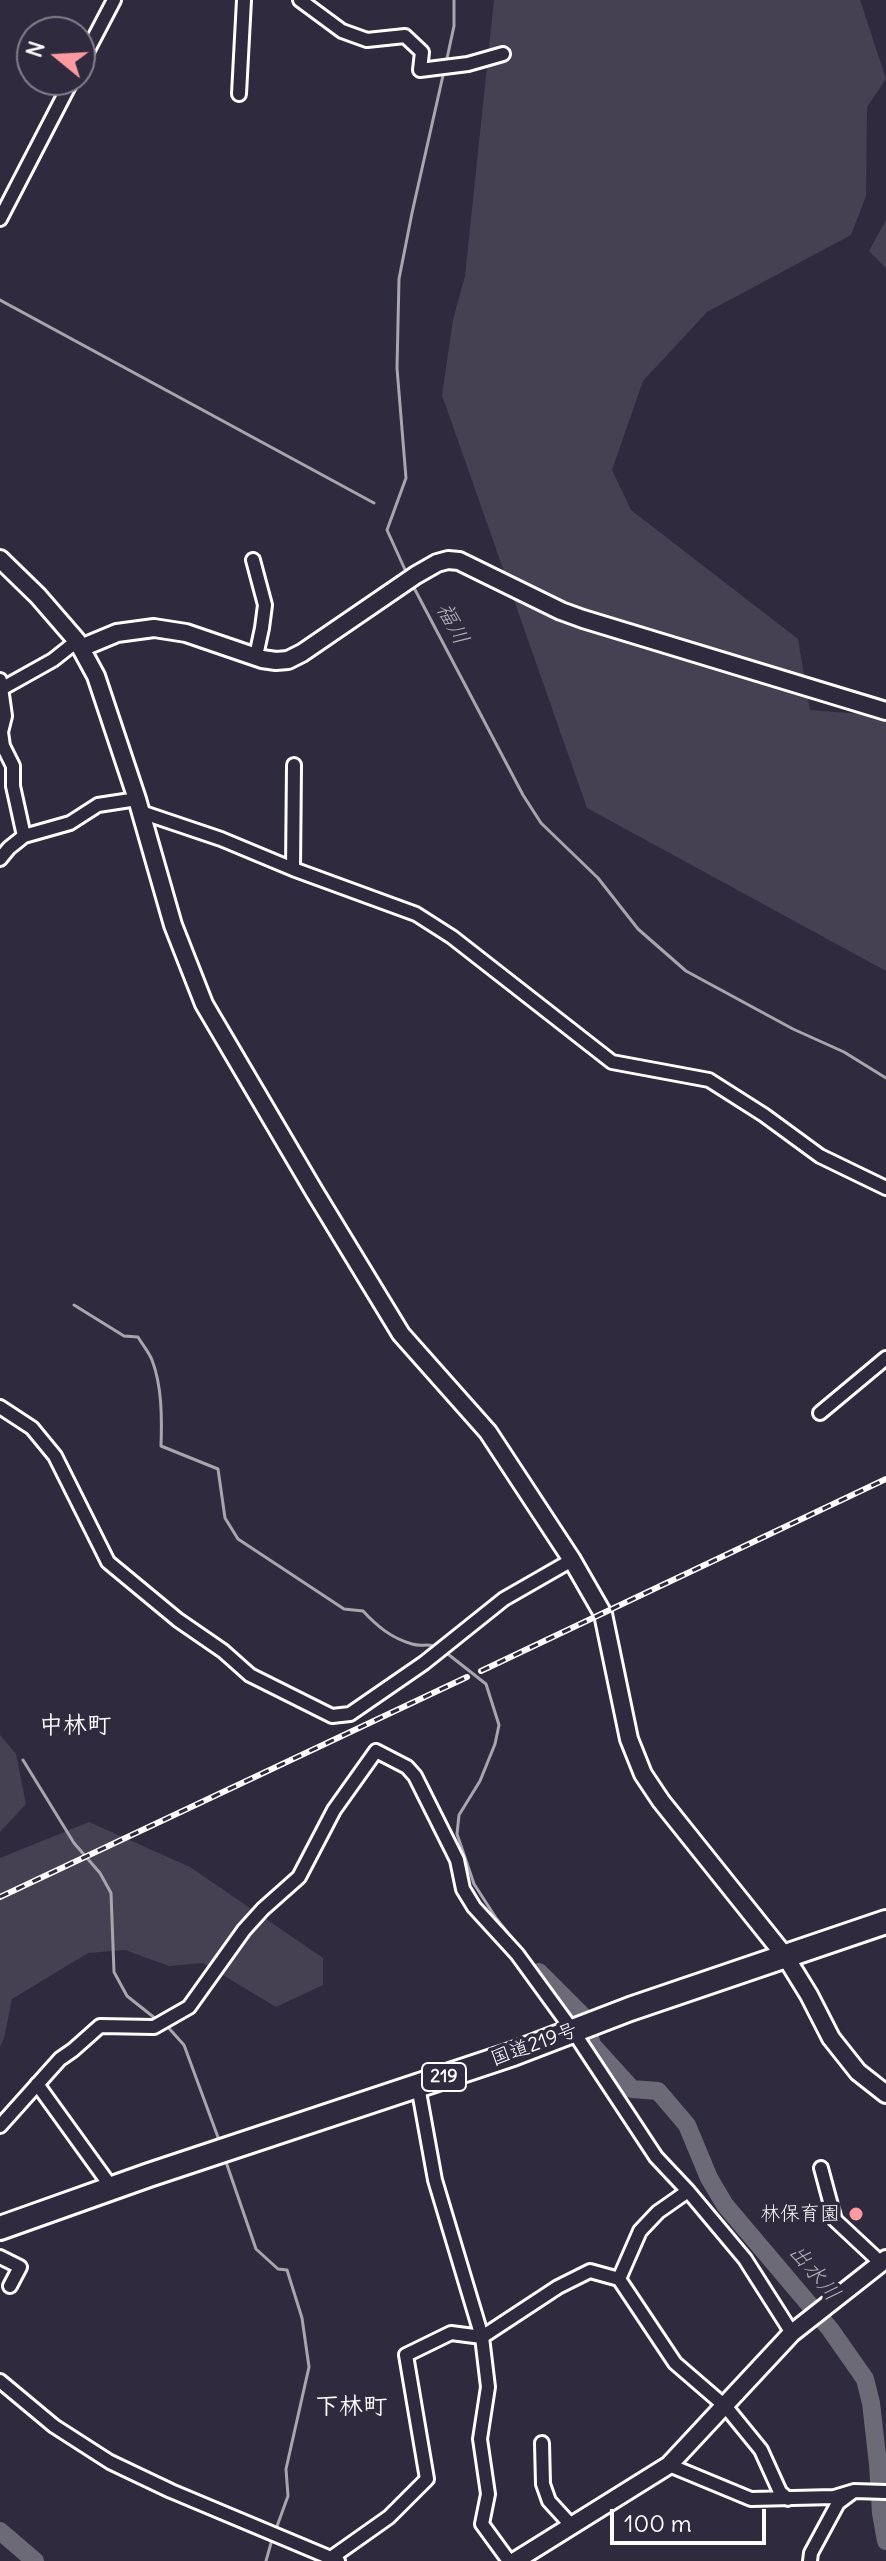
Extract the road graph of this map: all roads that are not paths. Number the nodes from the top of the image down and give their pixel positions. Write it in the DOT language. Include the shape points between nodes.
graph roads {
  1 [pos="114,0"];
  2 [pos="244,0"];
  3 [pos="300,0"];
  4 [pos="96,34"];
  5 [pos="503,54"];
  6 [pos="239,94"];
  7 [pos="64,96"];
  8 [pos="0,219"];
  9 [pos="0,559"];
  10 [pos="253,560"];
  11 [pos="79,644"];
  12 [pos="256,656"];
  13 [pos="1,684"];
  14 [pos="886,711"];
  15 [pos="294,765"];
  16 [pos="139,805"];
  17 [pos="24,836"];
  18 [pos="0,859"];
  19 [pos="293,869"];
  20 [pos="886,1188"];
  21 [pos="886,1358"];
  22 [pos="0,1407"];
  23 [pos="820,1413"];
  24 [pos="572,1560"];
  25 [pos="886,1922"];
  26 [pos="785,1956"];
  27 [pos="573,2031"];
  28 [pos="37,2084"];
  29 [pos="418,2086"];
  30 [pos="886,2094"];
  31 [pos="0,2126"];
  32 [pos="821,2168"];
  33 [pos="112,2188"];
  34 [pos="688,2191"];
  35 [pos="3,2231"];
  36 [pos="0,2257"];
  37 [pos="883,2261"];
  38 [pos="619,2279"];
  39 [pos="10,2286"];
  40 [pos="792,2333"];
  41 [pos="482,2337"];
  42 [pos="0,2381"];
  43 [pos="726,2407"];
  44 [pos="542,2443"];
  45 [pos="669,2465"];
  46 [pos="854,2491"];
  47 [pos="886,2492"];
  48 [pos="788,2499"];
  49 [pos="571,2525"];
  50 [pos="334,2560"];
  51 [pos="509,2561"];
  52 [pos="515,2561"];
  53 [pos="810,2561"];
  1 -- 4 [label="street"];
  2 -- 6 [label="street"];
  3 -- 5 [label="street" via="342,31 367,40 405,36 422,52 420,70"];
  7 -- 8 [label="street"];
  9 -- 11 [label="street"];
  10 -- 12 [label="street" via="265,605"];
  11 -- 12 [label="street" via="154,628"];
  11 -- 13 [label="street"];
  11 -- 16 [label="street" via="96,676"];
  12 -- 14 [label="street" via="288,660 416,575 448,560 583,619"];
  13 -- 17 [label="street" via="3,746 13,766"];
  15 -- 19 [label="street"];
  16 -- 17 [label="street" via="98,805 70,823"];
  16 -- 19 [label="street"];
  16 -- 24 [label="street" via="173,925 204,1004 401,1334 488,1432"];
  17 -- 18 [label="street"];
  19 -- 20 [label="street" via="416,914 612,1062 709,1080 820,1156"];
  21 -- 23 [label="street"];
  22 -- 24 [label="street" via="32,1428 55,1456 108,1562 250,1675 332,1716 350,1714 504,1599"];
  24 -- 26 [label="street" via="603,1614 629,1739 643,1774"];
  25 -- 26 [label="highway, 国道219号 / 219"];
  26 -- 27 [label="highway, 国道219号 / 219"];
  26 -- 30 [label="street" via="831,2038 858,2072"];
  27 -- 28 [label="street" via="517,1954 474,1907 415,1776 376,1751 334,1810 299,1877 244,1930 189,2007 154,2027 100,2026"];
  27 -- 29 [label="highway, 国道219号 / 219"];
  27 -- 34 [label="street" via="656,2157"];
  28 -- 31 [label="street"];
  28 -- 33 [label="street"];
  29 -- 33 [label="highway, 国道219号 / 219"];
  29 -- 41 [label="street" via="435,2180"];
  32 -- 37 [label="street" via="835,2220"];
  33 -- 35 [label="highway, 国道219号 / 219"];
  34 -- 38 [label="street" via="640,2231"];
  34 -- 40 [label="street" via="745,2259"];
  36 -- 39 [label="street" via="20,2267"];
  37 -- 40 [label="street"];
  38 -- 41 [label="street" via="590,2271"];
  38 -- 43 [label="street" via="675,2363"];
  40 -- 43 [label="street"];
  41 -- 50 [label="street" via="451,2333 406,2355 427,2479"];
  41 -- 51 [label="street" via="488,2387 480,2439 488,2494 482,2524"];
  42 -- 50 [label="street" via="54,2426 110,2462"];
  43 -- 45 [label="street"];
  43 -- 48 [label="street" via="761,2450"];
  44 -- 49 [label="street" via="549,2501"];
  45 -- 48 [label="street" via="751,2499"];
  45 -- 49 [label="street"];
  46 -- 47 [label="street"];
  46 -- 48 [label="street"];
  46 -- 53 [label="street" via="838,2503"];
  49 -- 52 [label="street"];
}
